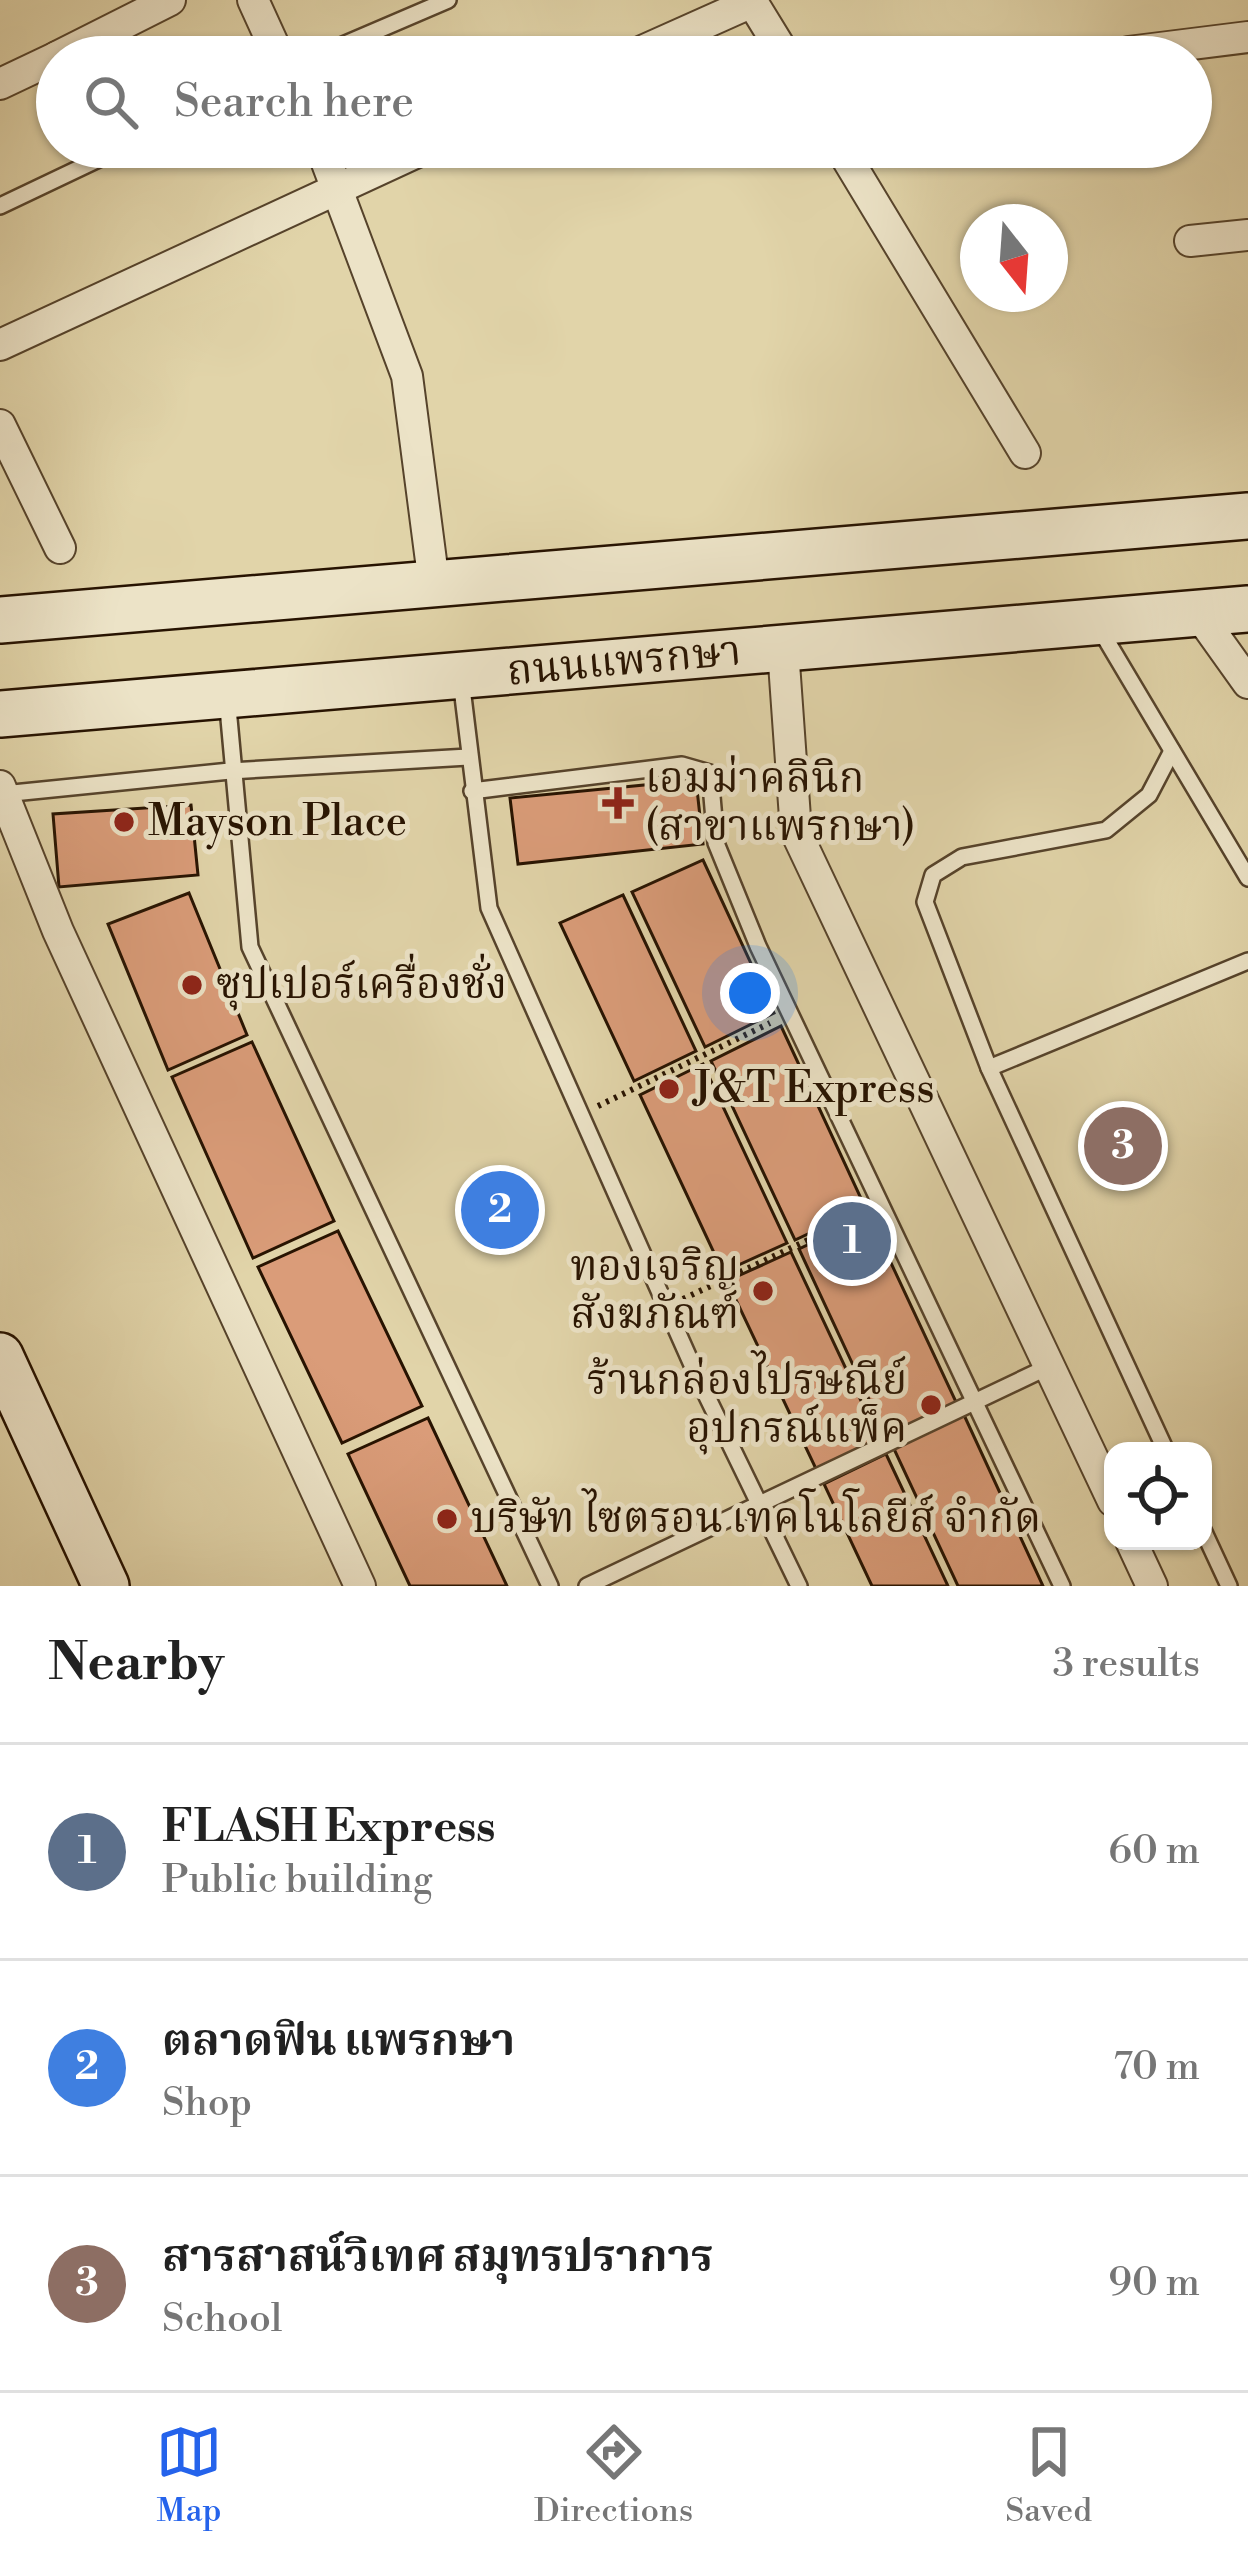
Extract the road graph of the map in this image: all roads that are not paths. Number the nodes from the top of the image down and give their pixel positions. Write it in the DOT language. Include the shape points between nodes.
graph roads {
  1 [pos="170,0"];
  2 [pos="253,0"];
  3 [pos="448,0"];
  4 [pos="752,1"];
  5 [pos="99,36"];
  6 [pos="269,36"];
  7 [pos="364,36"];
  8 [pos="675,36"];
  9 [pos="773,36"];
  10 [pos="1248,37"];
  11 [pos="1212,42"];
  12 [pos="36,67"];
  13 [pos="0,84"];
  14 [pos="80,168"];
  15 [pos="330,168"];
  16 [pos="381,168"];
  17 [pos="853,168"];
  18 [pos="339,187"];
  19 [pos="0,206"];
  20 [pos="1248,236"];
  21 [pos="1190,241"];
  22 [pos="0,345"];
  23 [pos="0,425"];
  24 [pos="1024,453"];
  25 [pos="1248,516"];
  26 [pos="60,548"];
  27 [pos="434,584"];
  28 [pos="1248,609"];
  29 [pos="1198,614"];
  30 [pos="0,620"];
  31 [pos="1096,623"];
  32 [pos="783,649"];
  33 [pos="461,675"];
  34 [pos="1248,683"];
  35 [pos="227,694"];
  36 [pos="0,714"];
  37 [pos="1172,751"];
  38 [pos="468,757"];
  39 [pos="230,771"];
  40 [pos="2,790"];
  41 [pos="472,791"];
  42 [pos="1248,878"];
  43 [pos="1248,961"];
  44 [pos="989,1068"];
  45 [pos="0,1356"];
  46 [pos="1050,1366"];
  47 [pos="974,1403"];
  48 [pos="1162,1442"];
  49 [pos="1104,1482"];
  50 [pos="763,1506"];
  51 [pos="1212,1549"];
  52 [pos="1136,1550"];
  53 [pos="106,1586"];
  54 [pos="360,1586"];
  55 [pos="550,1586"];
  56 [pos="587,1586"];
  57 [pos="799,1586"];
  58 [pos="1062,1586"];
  59 [pos="1152,1586"];
  60 [pos="1229,1586"];
  1 -- 5 [label="street"];
  2 -- 6 [label="street"];
  3 -- 7 [label="lane"];
  4 -- 8 [label="street"];
  4 -- 9 [label="street"];
  10 -- 11 [label="street"];
  12 -- 13 [label="street"];
  14 -- 19 [label="lane"];
  15 -- 18 [label="street"];
  16 -- 18 [label="street"];
  17 -- 24 [label="street"];
  18 -- 22 [label="street"];
  18 -- 27 [label="street" via="407,376"];
  20 -- 21 [label="street"];
  23 -- 26 [label="street"];
  25 -- 27 [label="main road"];
  27 -- 30 [label="main road"];
  28 -- 29 [label="main road, ถนนแพรกษา"];
  29 -- 31 [label="main road, ถนนแพรกษา"];
  29 -- 34 [label="street"];
  31 -- 32 [label="main road, ถนนแพรกษา"];
  31 -- 37 [label="lane"];
  32 -- 33 [label="main road, ถนนแพรกษา"];
  32 -- 46 [label="street" via="796,832"];
  33 -- 35 [label="main road, ถนนแพรกษา"];
  33 -- 38 [label="lane"];
  35 -- 36 [label="main road, ถนนแพรกษา"];
  35 -- 39 [label="lane"];
  37 -- 42 [label="lane"];
  37 -- 44 [label="lane" via="1149,795 1106,830 962,857 933,875 925,902"];
  38 -- 39 [label="lane"];
  38 -- 41 [label="lane"];
  39 -- 40 [label="lane"];
  39 -- 55 [label="lane" via="250,947"];
  40 -- 54 [label="street"];
  41 -- 47 [label="lane" via="682,765 710,773 716,843"];
  41 -- 50 [label="lane" via="489,908"];
  43 -- 44 [label="lane"];
  44 -- 48 [label="lane"];
  45 -- 53 [label="main road"];
  46 -- 47 [label="lane"];
  46 -- 49 [label="street"];
  47 -- 50 [label="lane"];
  47 -- 58 [label="lane"];
  50 -- 56 [label="lane"];
  50 -- 57 [label="lane"];
  51 -- 60 [label="lane"];
  52 -- 59 [label="street"];
}
